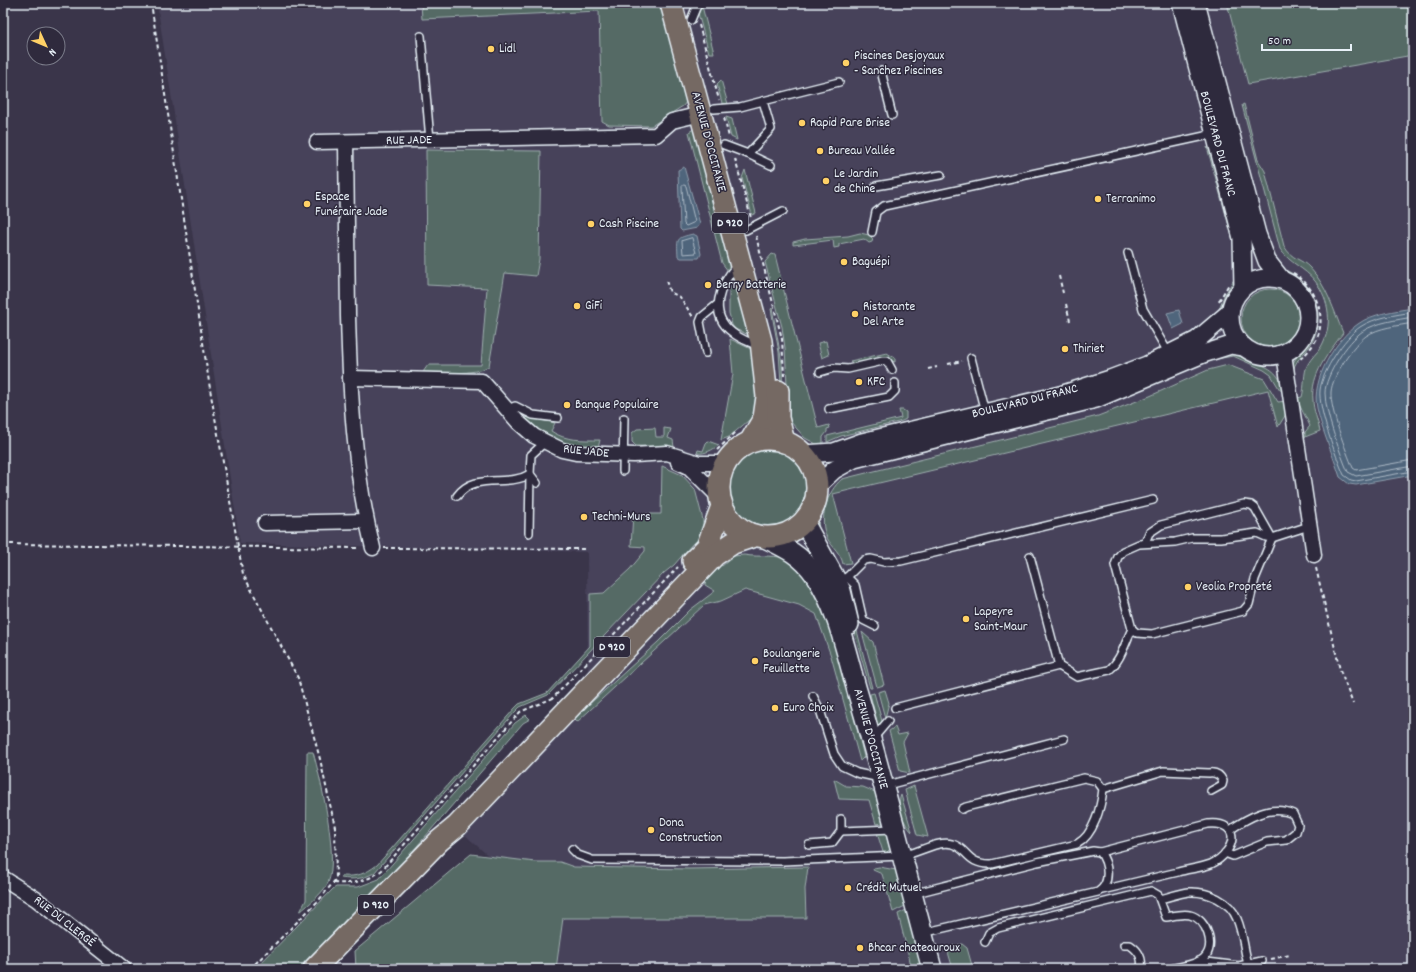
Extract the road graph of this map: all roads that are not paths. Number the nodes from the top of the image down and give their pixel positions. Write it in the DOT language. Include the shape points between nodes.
graph roads {
  1 [pos="671,3"];
  2 [pos="1181,3"];
  3 [pos="1196,3"];
  4 [pos="692,9"];
  5 [pos="421,36"];
  6 [pos="881,71"];
  7 [pos="839,82"];
  8 [pos="763,101"];
  9 [pos="712,111"];
  10 [pos="892,115"];
  11 [pos="1214,134"];
  12 [pos="430,140"];
  13 [pos="317,142"];
  14 [pos="346,142"];
  15 [pos="728,147"];
  16 [pos="748,154"];
  17 [pos="771,165"];
  18 [pos="941,175"];
  19 [pos="876,186"];
  20 [pos="783,211"];
  21 [pos="749,228"];
  22 [pos="872,232"];
  23 [pos="1128,253"];
  24 [pos="740,262"];
  25 [pos="1286,276"];
  26 [pos="1237,283"];
  27 [pos="718,304"];
  28 [pos="1223,309"];
  29 [pos="1244,347"];
  30 [pos="762,348"];
  31 [pos="706,353"];
  32 [pos="1169,354"];
  33 [pos="1284,354"];
  34 [pos="971,358"];
  35 [pos="892,370"];
  36 [pos="820,372"];
  37 [pos="350,378"];
  38 [pos="895,383"];
  39 [pos="508,409"];
  40 [pos="829,409"];
  41 [pos="985,412"];
  42 [pos="558,418"];
  43 [pos="624,418"];
  44 [pos="750,442"];
  45 [pos="784,442"];
  46 [pos="544,443"];
  47 [pos="657,454"];
  48 [pos="804,454"];
  49 [pos="623,455"];
  50 [pos="725,464"];
  51 [pos="622,471"];
  52 [pos="530,474"];
  53 [pos="537,483"];
  54 [pos="817,486"];
  55 [pos="457,496"];
  56 [pos="1153,500"];
  57 [pos="720,502"];
  58 [pos="366,521"];
  59 [pos="804,522"];
  60 [pos="265,523"];
  61 [pos="1310,526"];
  62 [pos="530,533"];
  63 [pos="759,537"];
  64 [pos="1272,538"];
  65 [pos="1145,543"];
  66 [pos="373,548"];
  67 [pos="1314,555"];
  68 [pos="1030,556"];
  69 [pos="842,579"];
  70 [pos="875,626"];
  71 [pos="1132,629"];
  72 [pos="1059,666"];
  73 [pos="813,696"];
  74 [pos="895,708"];
  75 [pos="1064,739"];
  76 [pos="886,781"];
  77 [pos="1103,789"];
  78 [pos="1211,791"];
  79 [pos="962,809"];
  80 [pos="841,819"];
  81 [pos="894,829"];
  82 [pos="841,830"];
  83 [pos="1230,830"];
  84 [pos="439,841"];
  85 [pos="809,845"];
  86 [pos="572,849"];
  87 [pos="1100,852"];
  88 [pos="1225,853"];
  89 [pos="905,855"];
  90 [pos="3,878"];
  91 [pos="1102,890"];
  92 [pos="920,892"];
  93 [pos="1160,900"];
  94 [pos="931,931"];
  95 [pos="985,942"];
  96 [pos="1124,946"];
  97 [pos="1199,961"];
  98 [pos="1262,961"];
  99 [pos="1248,964"];
  100 [pos="124,969"];
  101 [pos="314,969"];
  102 [pos="932,969"];
  103 [pos="941,969"];
  104 [pos="1141,969"];
  105 [pos="1171,969"];
  1 -- 9 [label="main road, AVENUE D'OCCITANIE / D 920"];
  2 -- 11 [label="street, BOULEVARD DU FRANC"];
  3 -- 25 [label="street, BOULEVARD DU FRANC" via="1257,234 1268,261"];
  4 -- 9 [label="main road, AVENUE D'OCCITANIE / D 920"];
  5 -- 12 [label="lane"];
  6 -- 10 [label="lane"];
  7 -- 8 [label="lane"];
  8 -- 9 [label="lane"];
  8 -- 16 [label="lane" via="771,129"];
  9 -- 12 [label="street, RUE JADE" via="672,121 656,135"];
  9 -- 15 [label="main road, AVENUE D'OCCITANIE / D 920"];
  9 -- 24 [label="main road, AVENUE D'OCCITANIE / D 920"];
  11 -- 22 [label="lane" via="884,206 876,212"];
  11 -- 26 [label="street, BOULEVARD DU FRANC" via="1242,238"];
  12 -- 14 [label="street, RUE JADE"];
  13 -- 14 [label="street, RUE JADE"];
  14 -- 37 [label="street"];
  15 -- 16 [label="lane"];
  15 -- 21 [label="main road, AVENUE D'OCCITANIE / D 920"];
  16 -- 17 [label="lane"];
  18 -- 19 [label="lane"];
  20 -- 21 [label="lane"];
  21 -- 45 [label="main road, AVENUE D'OCCITANIE / D 920" via="772,327 778,370 778,418"];
  23 -- 32 [label="lane" via="1143,309"];
  24 -- 27 [label="lane" via="725,280"];
  24 -- 30 [label="main road, AVENUE D'OCCITANIE / D 920"];
  25 -- 26 [label="street"];
  25 -- 33 [label="street" via="1303,296 1308,308 1309,322 1304,336 1296,347"];
  26 -- 28 [label="street" via="1232,303"];
  27 -- 30 [label="lane" via="722,321 727,328 733,334"];
  27 -- 31 [label="lane" via="702,317 700,322"];
  28 -- 29 [label="street" via="1232,331"];
  28 -- 32 [label="street, BOULEVARD DU FRANC" via="1197,340"];
  29 -- 33 [label="street" via="1256,354 1270,357"];
  29 -- 54 [label="street, BOULEVARD DU FRANC" via="1231,345 1203,354 1096,399 854,459 834,470"];
  30 -- 44 [label="main road, AVENUE D'OCCITANIE / D 920" via="767,397 764,418"];
  32 -- 41 [label="street, BOULEVARD DU FRANC" via="1103,382 1060,395"];
  33 -- 61 [label="street"];
  34 -- 41 [label="lane"];
  35 -- 36 [label="lane" via="886,361 883,361"];
  37 -- 39 [label="street, RUE JADE" via="482,381"];
  37 -- 58 [label="street" via="354,446"];
  38 -- 40 [label="lane" via="895,391 889,397"];
  39 -- 42 [label="lane" via="515,406 533,415"];
  39 -- 46 [label="street, RUE JADE" via="518,422"];
  41 -- 48 [label="street, BOULEVARD DU FRANC" via="862,442 834,452"];
  43 -- 49 [label="lane"];
  44 -- 45 [label="main road" via="766,439"];
  44 -- 50 [label="main road" via="736,451"];
  45 -- 48 [label="main road"];
  46 -- 49 [label="street, RUE JADE" via="576,453"];
  46 -- 52 [label="lane" via="531,455"];
  47 -- 49 [label="street, RUE JADE"];
  47 -- 50 [label="street, RUE JADE" via="671,453 709,464"];
  47 -- 57 [label="street, RUE JADE" via="689,467"];
  48 -- 54 [label="main road" via="812,466"];
  49 -- 51 [label="lane"];
  50 -- 57 [label="main road" via="719,479"];
  52 -- 53 [label="lane"];
  52 -- 55 [label="lane" via="518,480 476,482"];
  52 -- 62 [label="lane"];
  54 -- 59 [label="main road" via="814,507"];
  56 -- 69 [label="lane" via="901,561 864,560"];
  57 -- 63 [label="main road" via="734,525"];
  57 -- 84 [label="main road, D 920" via="707,547 532,734 451,824"];
  58 -- 60 [label="street"];
  58 -- 66 [label="street"];
  59 -- 63 [label="main road" via="788,534"];
  59 -- 69 [label="main road, AVENUE D'OCCITANIE"];
  61 -- 64 [label="lane"];
  61 -- 67 [label="street"];
  63 -- 76 [label="main road, AVENUE D'OCCITANIE" via="797,554 815,575 828,598 840,628"];
  63 -- 84 [label="main road, D 920" via="733,543 715,555 457,826"];
  64 -- 65 [label="lane" via="1257,533 1214,539 1192,538 1175,542"];
  64 -- 65 [label="lane" via="1255,508 1244,504 1160,525 1149,533"];
  64 -- 71 [label="lane" via="1255,579 1249,604 1243,611 1152,634 1137,633"];
  65 -- 71 [label="lane" via="1131,546 1124,551 1115,565"];
  68 -- 72 [label="lane"];
  69 -- 70 [label="lane" via="855,585 863,620"];
  69 -- 76 [label="main road, AVENUE D'OCCITANIE" via="842,597 883,728"];
  71 -- 72 [label="lane" via="1119,660 1109,670 1077,677"];
  72 -- 74 [label="lane"];
  73 -- 76 [label="lane" via="834,754 842,766"];
  75 -- 76 [label="lane"];
  76 -- 81 [label="main road, AVENUE D'OCCITANIE"];
  76 -- 89 [label="main road, AVENUE D'OCCITANIE"];
  77 -- 78 [label="lane" via="1153,773 1172,770 1217,774 1223,781 1222,785"];
  77 -- 79 [label="lane" via="1097,781 1084,778"];
  77 -- 89 [label="lane" via="1090,830 1077,844 992,864 972,860 951,844 945,843"];
  80 -- 82 [label="lane"];
  81 -- 82 [label="lane"];
  81 -- 89 [label="main road, AVENUE D'OCCITANIE"];
  82 -- 85 [label="lane" via="832,843"];
  83 -- 87 [label="lane" via="1216,823 1208,824"];
  83 -- 88 [label="lane" via="1233,843"];
  83 -- 88 [label="lane" via="1259,814 1281,810 1292,814 1298,825 1296,832 1286,840 1267,842 1233,856"];
  84 -- 101 [label="main road, D 920"];
  86 -- 89 [label="lane" via="578,855 592,860 783,862"];
  87 -- 91 [label="lane" via="1105,862 1108,881"];
  87 -- 92 [label="lane" via="1093,851 1037,862"];
  88 -- 91 [label="lane" via="1210,864"];
  89 -- 92 [label="main road, AVENUE D'OCCITANIE"];
  89 -- 102 [label="main road, AVENUE D'OCCITANIE"];
  90 -- 100 [label="street, RUE DU CLERGÉ" via="36,899"];
  91 -- 94 [label="lane"];
  92 -- 94 [label="main road, AVENUE D'OCCITANIE"];
  93 -- 95 [label="lane" via="1155,892 1151,891 1135,894 998,928 989,933"];
  93 -- 97 [label="lane" via="1166,917 1191,915 1204,924 1209,946 1207,954"];
  93 -- 99 [label="lane" via="1189,892 1202,892 1222,900 1237,919"];
  94 -- 103 [label="main road, AVENUE D'OCCITANIE"];
  96 -- 104 [label="lane" via="1130,945 1139,952 1142,958"];
  97 -- 99 [label="lane" via="1228,966"];
  97 -- 105 [label="lane"];
  98 -- 99 [label="lane"];
}
